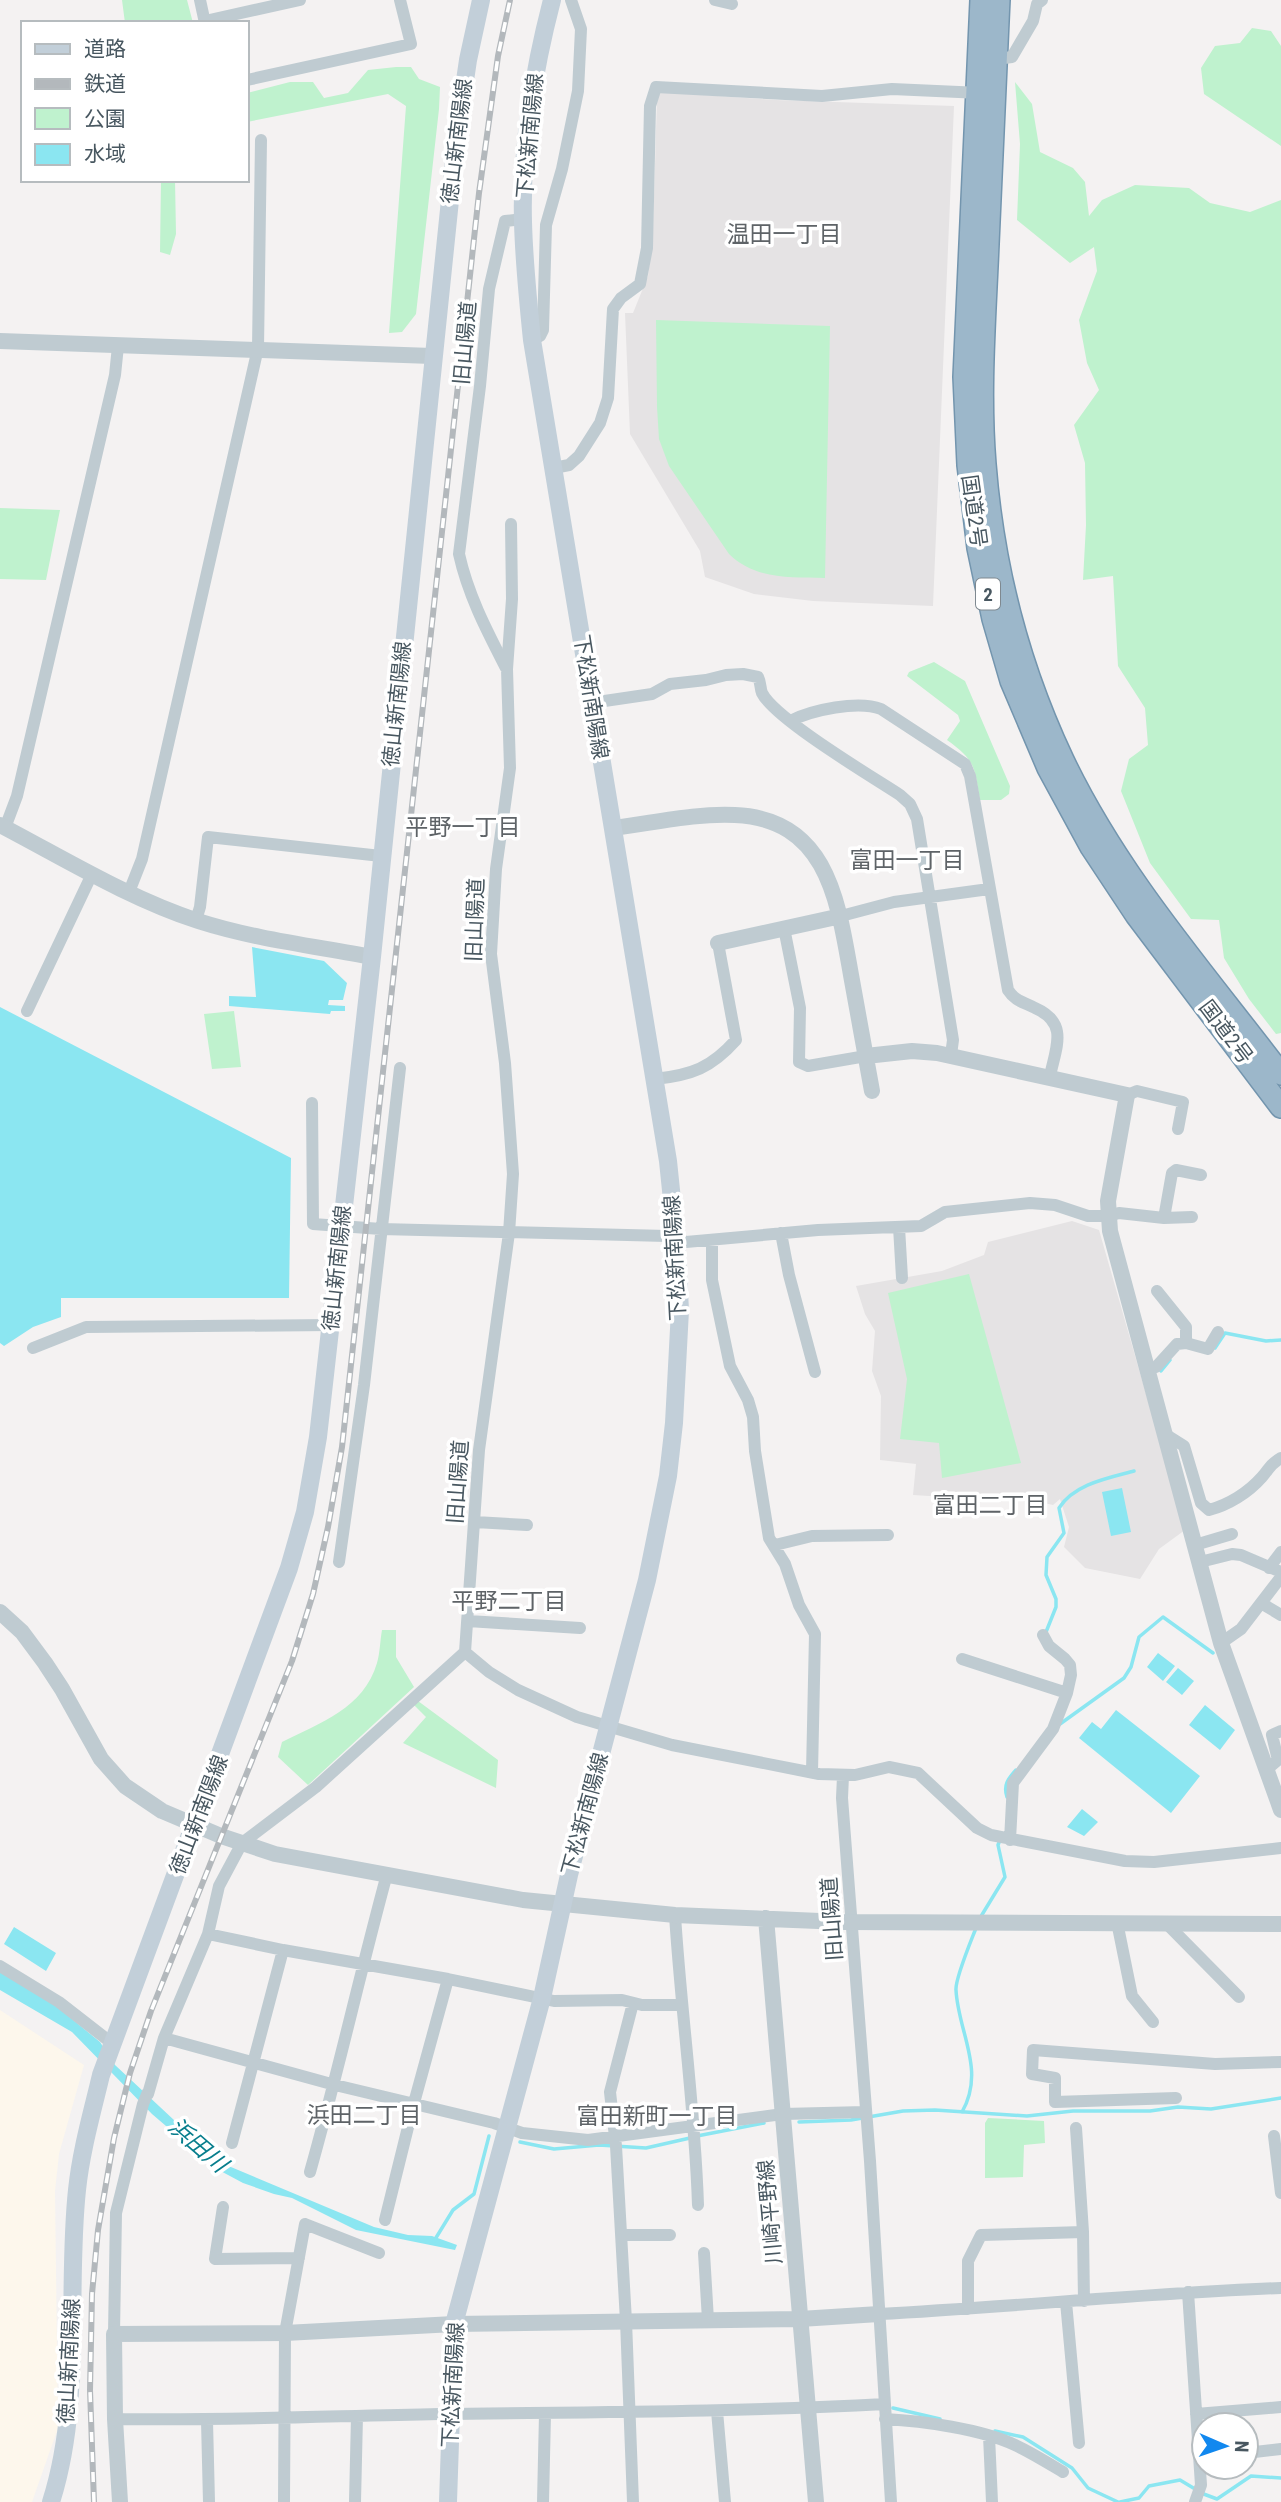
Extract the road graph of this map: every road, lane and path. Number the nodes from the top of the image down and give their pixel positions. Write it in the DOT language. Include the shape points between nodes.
graph roads {
  1 [pos="200,0"];
  2 [pos="300,0"];
  3 [pos="400,0"];
  4 [pos="481,0"];
  5 [pos="552,0"];
  6 [pos="571,0"];
  7 [pos="715,0"];
  8 [pos="981,0"];
  9 [pos="999,0"];
  10 [pos="1042,0"];
  11 [pos="732,4"];
  12 [pos="205,21"];
  13 [pos="209,21"];
  14 [pos="996,60"];
  15 [pos="248,80"];
  16 [pos="986,93"];
  17 [pos="261,140"];
  18 [pos="523,219"];
  19 [pos="533,340"];
  20 [pos="0,341"];
  21 [pos="118,346"];
  22 [pos="258,348"];
  23 [pos="432,356"];
  24 [pos="554,468"];
  25 [pos="511,524"];
  26 [pos="506,669"];
  27 [pos="591,703"];
  28 [pos="790,721"];
  29 [pos="3,826"];
  30 [pos="613,828"];
  31 [pos="381,856"];
  32 [pos="92,874"];
  33 [pos="989,889"];
  34 [pos="129,892"];
  35 [pos="930,898"];
  36 [pos="841,916"];
  37 [pos="196,920"];
  38 [pos="784,928"];
  39 [pos="718,943"];
  40 [pos="372,957"];
  41 [pos="27,1011"];
  42 [pos="951,1055"];
  43 [pos="866,1056"];
  44 [pos="400,1069"];
  45 [pos="1281,1074"];
  46 [pos="1050,1076"];
  47 [pos="655,1079"];
  48 [pos="872,1091"];
  49 [pos="1127,1095"];
  50 [pos="312,1103"];
  51 [pos="1281,1107"];
  52 [pos="1178,1129"];
  53 [pos="1201,1175"];
  54 [pos="1108,1216"];
  55 [pos="1164,1217"];
  56 [pos="1192,1217"];
  57 [pos="341,1225"];
  58 [pos="899,1227"];
  59 [pos="381,1229"];
  60 [pos="509,1233"];
  61 [pos="781,1233"];
  62 [pos="676,1239"];
  63 [pos="712,1241"];
  64 [pos="902,1278"];
  65 [pos="1157,1291"];
  66 [pos="331,1325"];
  67 [pos="1218,1332"];
  68 [pos="1186,1343"];
  69 [pos="33,1348"];
  70 [pos="1148,1369"];
  71 [pos="816,1372"];
  72 [pos="1165,1434"];
  73 [pos="1281,1458"];
  74 [pos="475,1522"];
  75 [pos="527,1525"];
  76 [pos="1232,1534"];
  77 [pos="888,1535"];
  78 [pos="775,1545"];
  79 [pos="1195,1545"];
  80 [pos="1281,1552"];
  81 [pos="340,1562"];
  82 [pos="1200,1562"];
  83 [pos="1277,1572"];
  84 [pos="1261,1603"];
  85 [pos="0,1612"];
  86 [pos="1281,1615"];
  87 [pos="468,1621"];
  88 [pos="580,1628"];
  89 [pos="1043,1635"];
  90 [pos="1221,1643"];
  91 [pos="465,1651"];
  92 [pos="962,1659"];
  93 [pos="1067,1693"];
  94 [pos="608,1727"];
  95 [pos="1281,1731"];
  96 [pos="1266,1770"];
  97 [pos="812,1773"];
  98 [pos="843,1776"];
  99 [pos="1281,1810"];
  100 [pos="195,1825"];
  101 [pos="1010,1840"];
  102 [pos="242,1843"];
  103 [pos="1281,1848"];
  104 [pos="387,1874"];
  105 [pos="562,1904"];
  106 [pos="675,1915"];
  107 [pos="766,1918"];
  108 [pos="851,1921"];
  109 [pos="1117,1922"];
  110 [pos="1165,1922"];
  111 [pos="1281,1924"];
  112 [pos="208,1934"];
  113 [pos="283,1950"];
  114 [pos="363,1962"];
  115 [pos="0,1966"];
  116 [pos="449,1979"];
  117 [pos="1239,1997"];
  118 [pos="542,1998"];
  119 [pos="633,2003"];
  120 [pos="681,2005"];
  121 [pos="1153,2022"];
  122 [pos="164,2038"];
  123 [pos="109,2054"];
  124 [pos="1281,2062"];
  125 [pos="252,2063"];
  126 [pos="335,2085"];
  127 [pos="1176,2098"];
  128 [pos="414,2103"];
  129 [pos="865,2112"];
  130 [pos="783,2114"];
  131 [pos="507,2127"];
  132 [pos="695,2127"];
  133 [pos="1076,2128"];
  134 [pos="1274,2136"];
  135 [pos="615,2141"];
  136 [pos="232,2143"];
  137 [pos="310,2172"];
  138 [pos="1281,2193"];
  139 [pos="698,2205"];
  140 [pos="223,2207"];
  141 [pos="385,2220"];
  142 [pos="1083,2232"];
  143 [pos="621,2235"];
  144 [pos="670,2235"];
  145 [pos="704,2252"];
  146 [pos="379,2253"];
  147 [pos="299,2258"];
  148 [pos="1281,2288"];
  149 [pos="1188,2291"];
  150 [pos="1084,2301"];
  151 [pos="1066,2302"];
  152 [pos="968,2309"];
  153 [pos="879,2314"];
  154 [pos="800,2319"];
  155 [pos="708,2320"];
  156 [pos="626,2321"];
  157 [pos="454,2325"];
  158 [pos="285,2333"];
  159 [pos="114,2334"];
  160 [pos="885,2404"];
  161 [pos="807,2407"];
  162 [pos="1281,2407"];
  163 [pos="630,2411"];
  164 [pos="717,2411"];
  165 [pos="1196,2411"];
  166 [pos="1232,2411"];
  167 [pos="449,2414"];
  168 [pos="545,2414"];
  169 [pos="357,2416"];
  170 [pos="115,2419"];
  171 [pos="283,2419"];
  172 [pos="885,2419"];
  173 [pos="207,2421"];
  174 [pos="989,2436"];
  175 [pos="1079,2443"];
  176 [pos="1281,2449"];
  177 [pos="1260,2451"];
  178 [pos="1063,2472"];
  179 [pos="51,2502"];
  180 [pos="120,2502"];
  181 [pos="209,2502"];
  182 [pos="284,2502"];
  183 [pos="355,2502"];
  184 [pos="448,2502"];
  185 [pos="543,2502"];
  186 [pos="633,2502"];
  187 [pos="725,2502"];
  188 [pos="816,2502"];
  189 [pos="891,2502"];
  190 [pos="992,2502"];
  1 -- 12 [label="street"];
  2 -- 13 [label="street"];
  3 -- 15 [label="street" via="411,44"];
  4 -- 23 [label="main road, 徳山新南陽線" via="456,142"];
  5 -- 18 [label="main road, 下松新南陽線" via="532,88"];
  6 -- 19 [label="street" via="581,29 578,91 546,225 543,330"];
  7 -- 11 [label="street"];
  8 -- 16 [label="highway, 国道2号 / 2"];
  9 -- 14 [label="highway, 国道2号 / 2"];
  10 -- 14 [label="street" via="1012,57"];
  14 -- 16 [label="highway, 国道2号 / 2"];
  16 -- 24 [label="street" via="892,89 822,96 656,87 650,106 646,248 640,284 613,309 608,398 600,423 579,456 569,465"];
  16 -- 45 [label="highway, 国道2号 / 2" via="985,463 994,544 1009,610 1063,760 1104,835 1149,905"];
  16 -- 51 [label="highway, 国道2号 / 2" via="964,377 978,548 1011,681 1048,768 1091,848"];
  17 -- 22 [label="street"];
  18 -- 19 [label="main road, 下松新南陽線"];
  18 -- 26 [label="street, 旧山陽道" via="505,221 489,289 459,554 479,617"];
  19 -- 24 [label="main road, 下松新南陽線"];
  20 -- 21 [label="street"];
  21 -- 22 [label="street"];
  21 -- 29 [label="street" via="115,376 17,796"];
  22 -- 23 [label="street"];
  22 -- 34 [label="street" via="142,859"];
  23 -- 31 [label="main road, 徳山新南陽線"];
  24 -- 27 [label="main road, 下松新南陽線"];
  25 -- 26 [label="street" via="512,599"];
  26 -- 60 [label="street, 旧山陽道" via="509,781 496,869 491,954 510,1115"];
  27 -- 28 [label="street" via="652,694 670,684 743,674 758,677 761,692"];
  27 -- 30 [label="main road, 下松新南陽線"];
  28 -- 33 [label="street" via="869,704 965,764"];
  28 -- 35 [label="street" via="910,804 917,819"];
  29 -- 32 [label="street"];
  30 -- 36 [label="street" via="703,815 761,818 787,828 819,859"];
  30 -- 47 [label="main road, 下松新南陽線"];
  31 -- 37 [label="street" via="208,838"];
  31 -- 40 [label="main road, 徳山新南陽線"];
  32 -- 34 [label="street"];
  32 -- 41 [label="street"];
  33 -- 35 [label="street"];
  33 -- 46 [label="street" via="1008,990 1014,1000 1050,1015 1055,1022"];
  34 -- 37 [label="street"];
  35 -- 36 [label="street"];
  35 -- 42 [label="street" via="953,1040"];
  36 -- 38 [label="street"];
  36 -- 43 [label="street"];
  37 -- 40 [label="street"];
  38 -- 39 [label="street"];
  38 -- 43 [label="street" via="800,1008 799,1062 808,1066"];
  39 -- 47 [label="street" via="736,1040 701,1070"];
  40 -- 57 [label="main road, 徳山新南陽線"];
  42 -- 43 [label="street" via="912,1051"];
  42 -- 46 [label="street"];
  43 -- 48 [label="street"];
  44 -- 59 [label="street"];
  46 -- 49 [label="street"];
  47 -- 62 [label="main road, 下松新南陽線"];
  49 -- 52 [label="street" via="1137,1091 1183,1102"];
  49 -- 54 [label="street"];
  50 -- 57 [label="street" via="313,1224"];
  53 -- 55 [label="street" via="1172,1173"];
  54 -- 55 [label="street"];
  54 -- 58 [label="street" via="1030,1203 945,1212 921,1226"];
  54 -- 70 [label="street"];
  55 -- 56 [label="street"];
  57 -- 59 [label="street"];
  57 -- 66 [label="main road, 徳山新南陽線"];
  58 -- 61 [label="street"];
  58 -- 64 [label="street"];
  59 -- 60 [label="street"];
  59 -- 81 [label="street"];
  60 -- 62 [label="street"];
  60 -- 74 [label="street, 旧山陽道" via="479,1450"];
  61 -- 63 [label="street"];
  61 -- 71 [label="street"];
  62 -- 63 [label="street"];
  62 -- 94 [label="main road, 下松新南陽線" via="679,1351 668,1476 647,1580"];
  63 -- 78 [label="street" via="712,1280 730,1366 753,1417 766,1527"];
  65 -- 68 [label="street" via="1186,1327"];
  66 -- 69 [label="street" via="86,1327"];
  66 -- 100 [label="main road, 徳山新南陽線" via="305,1512 289,1569"];
  67 -- 68 [label="street" via="1208,1349"];
  68 -- 70 [label="street" via="1177,1344 1156,1367"];
  70 -- 72 [label="street"];
  72 -- 73 [label="street" via="1184,1446 1201,1503 1209,1510 1226,1506"];
  72 -- 79 [label="street"];
  74 -- 75 [label="street"];
  74 -- 87 [label="street, 旧山陽道"];
  76 -- 79 [label="street"];
  77 -- 78 [label="street" via="812,1536"];
  78 -- 97 [label="street" via="815,1634"];
  79 -- 82 [label="street"];
  80 -- 83 [label="street"];
  82 -- 83 [label="street" via="1241,1555"];
  82 -- 90 [label="street"];
  83 -- 84 [label="street"];
  84 -- 86 [label="street"];
  84 -- 90 [label="street" via="1241,1629"];
  85 -- 100 [label="street" via="45,1663 101,1759 125,1786 162,1811"];
  87 -- 88 [label="street"];
  87 -- 91 [label="street, 旧山陽道"];
  89 -- 93 [label="street" via="1070,1665"];
  90 -- 96 [label="street"];
  91 -- 94 [label="street" via="518,1690"];
  91 -- 102 [label="street" via="316,1787"];
  92 -- 93 [label="street"];
  93 -- 101 [label="street" via="1053,1729 1013,1783"];
  94 -- 97 [label="street"];
  94 -- 105 [label="main road, 下松新南陽線"];
  95 -- 96 [label="street" via="1272,1735 1278,1760"];
  96 -- 99 [label="street"];
  97 -- 98 [label="street"];
  98 -- 101 [label="street" via="889,1767 918,1773 977,1828"];
  98 -- 108 [label="street, 旧山陽道"];
  100 -- 102 [label="street"];
  100 -- 123 [label="main road, 徳山新南陽線"];
  101 -- 103 [label="street" via="1154,1862"];
  102 -- 104 [label="street" via="275,1854"];
  102 -- 112 [label="street" via="219,1886"];
  104 -- 105 [label="street"];
  104 -- 114 [label="street"];
  105 -- 106 [label="street"];
  105 -- 118 [label="main road, 下松新南陽線"];
  106 -- 107 [label="street"];
  106 -- 120 [label="street"];
  107 -- 108 [label="street"];
  107 -- 130 [label="street, 川崎平野線"];
  108 -- 109 [label="street"];
  108 -- 129 [label="street, 旧山陽道"];
  109 -- 110 [label="street"];
  109 -- 121 [label="street" via="1132,1996"];
  110 -- 111 [label="street"];
  110 -- 117 [label="street"];
  112 -- 113 [label="street"];
  112 -- 122 [label="street"];
  113 -- 114 [label="street"];
  113 -- 125 [label="street"];
  114 -- 116 [label="street"];
  114 -- 126 [label="street"];
  115 -- 123 [label="street" via="59,2002"];
  116 -- 118 [label="street"];
  116 -- 128 [label="street"];
  118 -- 119 [label="street"];
  118 -- 131 [label="main road, 下松新南陽線"];
  119 -- 120 [label="street"];
  119 -- 135 [label="street" via="610,2092"];
  120 -- 132 [label="street"];
  122 -- 125 [label="street"];
  122 -- 159 [label="street" via="116,2213"];
  123 -- 179 [label="main road, 徳山新南陽線" via="88,2127 77,2189 68,2421 62,2467"];
  124 -- 127 [label="street" via="1215,2064 1033,2050 1032,2074 1055,2078 1055,2102"];
  125 -- 126 [label="street"];
  125 -- 136 [label="street"];
  126 -- 128 [label="street"];
  126 -- 137 [label="street"];
  128 -- 131 [label="street"];
  128 -- 141 [label="street"];
  129 -- 130 [label="street"];
  129 -- 153 [label="street, 旧山陽道"];
  130 -- 132 [label="street"];
  130 -- 154 [label="street, 川崎平野線"];
  131 -- 135 [label="street" via="556,2138"];
  131 -- 157 [label="main road, 下松新南陽線"];
  132 -- 135 [label="street"];
  132 -- 139 [label="street"];
  133 -- 142 [label="street"];
  134 -- 138 [label="street"];
  135 -- 143 [label="street"];
  140 -- 147 [label="street" via="215,2259"];
  142 -- 150 [label="street"];
  142 -- 152 [label="street" via="981,2235 968,2261"];
  143 -- 144 [label="street"];
  143 -- 156 [label="street"];
  145 -- 155 [label="street"];
  146 -- 147 [label="street" via="305,2224"];
  147 -- 158 [label="street"];
  148 -- 149 [label="street"];
  149 -- 150 [label="street"];
  149 -- 165 [label="street"];
  150 -- 151 [label="street"];
  151 -- 152 [label="street"];
  151 -- 175 [label="street"];
  152 -- 153 [label="street"];
  153 -- 154 [label="street"];
  153 -- 160 [label="street, 旧山陽道"];
  154 -- 155 [label="street"];
  154 -- 161 [label="street, 川崎平野線"];
  155 -- 156 [label="street"];
  156 -- 157 [label="street"];
  156 -- 163 [label="street"];
  157 -- 158 [label="street"];
  157 -- 167 [label="main road, 下松新南陽線"];
  158 -- 159 [label="street"];
  158 -- 171 [label="street"];
  159 -- 170 [label="street"];
  160 -- 161 [label="street"];
  160 -- 172 [label="street, 旧山陽道"];
  161 -- 164 [label="street"];
  161 -- 188 [label="street, 川崎平野線"];
  162 -- 166 [label="street"];
  163 -- 164 [label="street"];
  163 -- 168 [label="street"];
  163 -- 186 [label="street"];
  164 -- 187 [label="street"];
  167 -- 168 [label="street"];
  167 -- 169 [label="street"];
  167 -- 184 [label="main road, 下松新南陽線"];
  168 -- 185 [label="street"];
  169 -- 171 [label="street"];
  169 -- 183 [label="street"];
  170 -- 173 [label="street"];
  170 -- 180 [label="street"];
  171 -- 173 [label="street"];
  171 -- 182 [label="street"];
  172 -- 174 [label="street"];
  172 -- 189 [label="street, 旧山陽道"];
  173 -- 181 [label="street"];
  174 -- 178 [label="street"];
  174 -- 190 [label="street"];
  176 -- 177 [label="street"];
}
